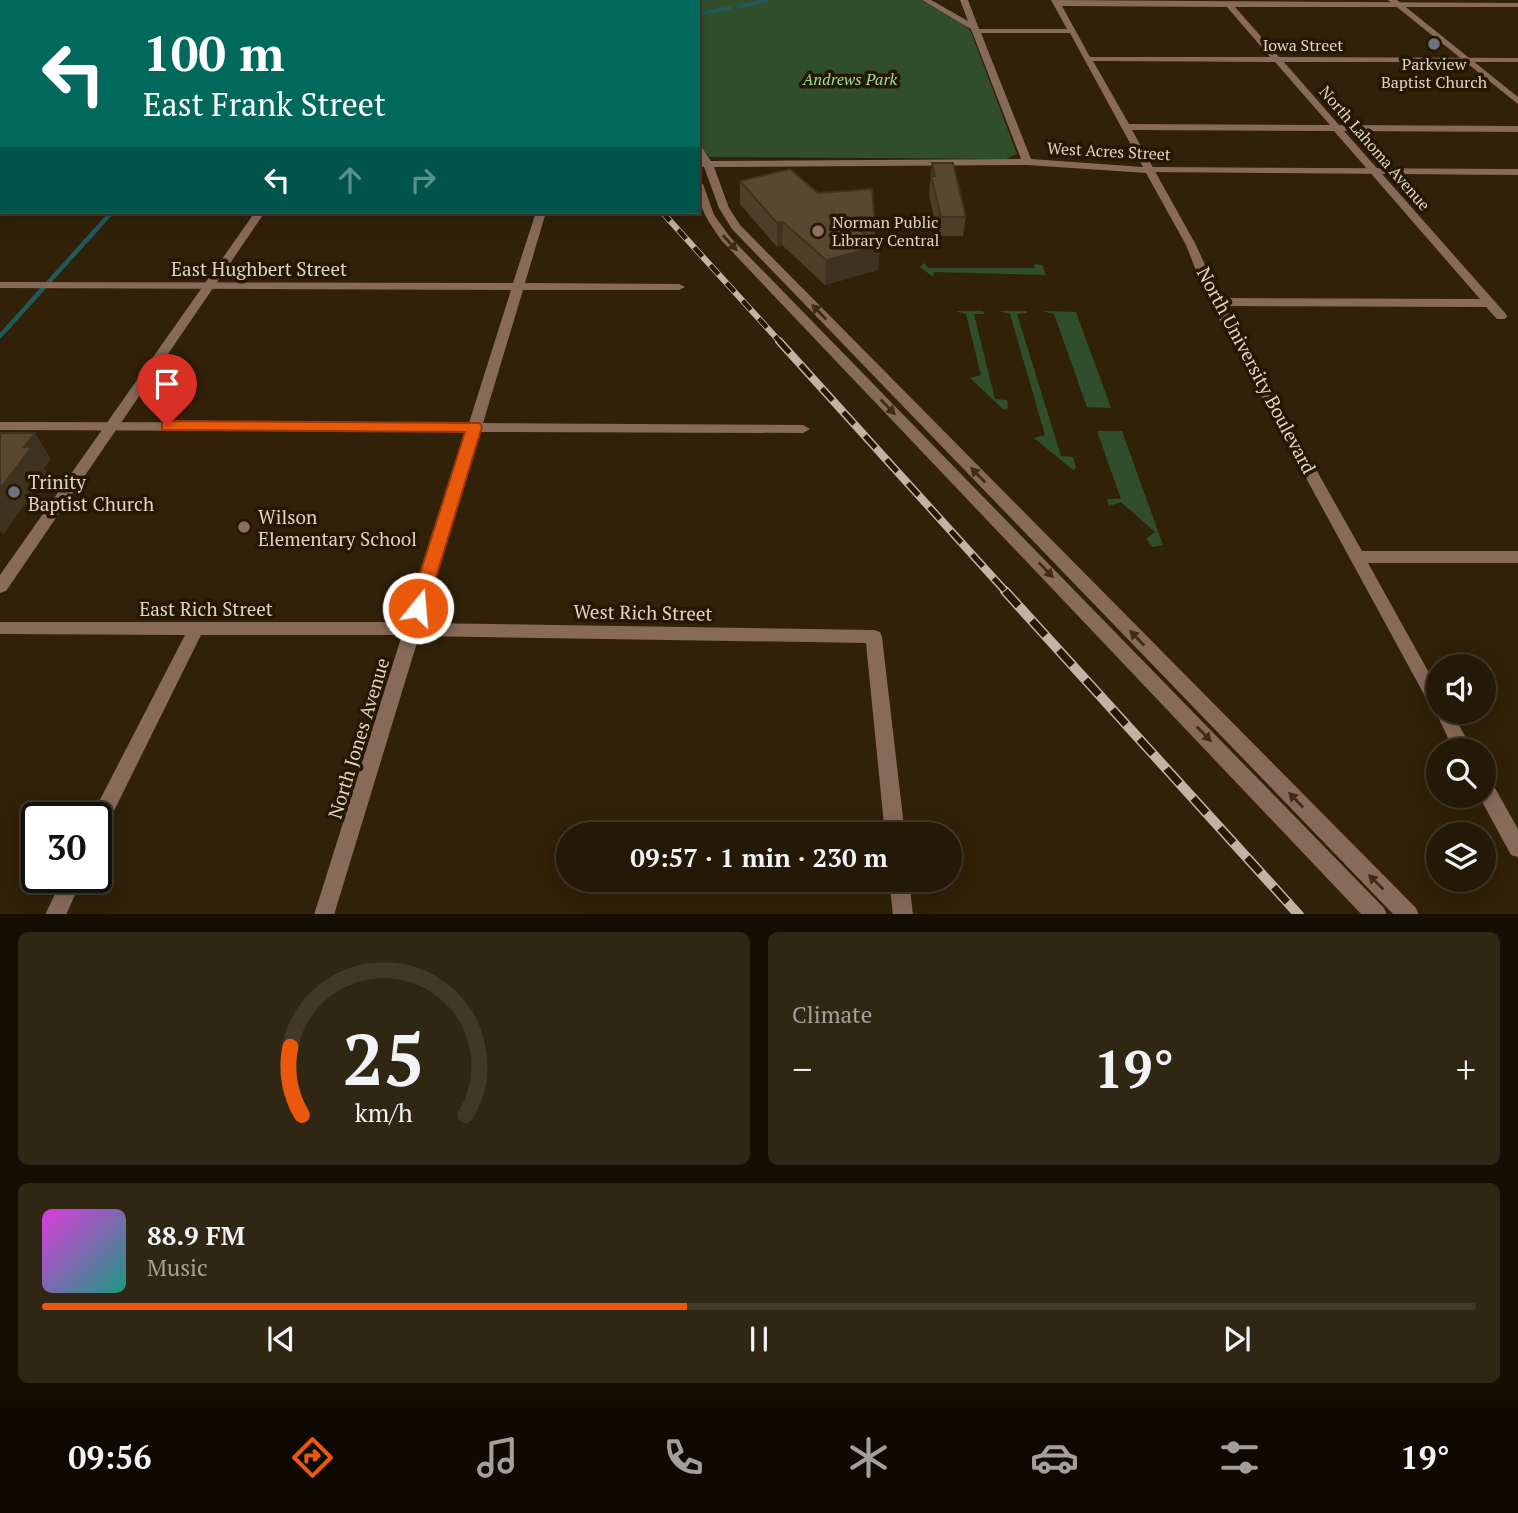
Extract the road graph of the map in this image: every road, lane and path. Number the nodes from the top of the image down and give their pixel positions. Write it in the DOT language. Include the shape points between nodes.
graph roads {
  1 [pos="926,0"];
  2 [pos="964,0"];
  3 [pos="1056,2"];
  4 [pos="1227,2"];
  5 [pos="1395,2"];
  6 [pos="1518,5"];
  7 [pos="975,29"];
  8 [pos="1072,31"];
  9 [pos="1088,59"];
  10 [pos="1278,59"];
  11 [pos="1467,60"];
  12 [pos="1518,60"];
  13 [pos="1518,101"];
  14 [pos="1126,127"];
  15 [pos="1339,128"];
  16 [pos="1518,128"];
  17 [pos="1027,162"];
  18 [pos="703,163"];
  19 [pos="1150,170"];
  20 [pos="1375,171"];
  21 [pos="1518,172"];
  22 [pos="700,190"];
  23 [pos="259,214"];
  24 [pos="540,214"];
  25 [pos="0,285"];
  26 [pos="209,286"];
  27 [pos="518,286"];
  28 [pos="679,287"];
  29 [pos="1217,302"];
  30 [pos="1489,303"];
  31 [pos="1501,316"];
  32 [pos="0,426"];
  33 [pos="111,426"];
  34 [pos="474,427"];
  35 [pos="803,429"];
  36 [pos="1356,556"];
  37 [pos="1518,557"];
  38 [pos="0,587"];
  39 [pos="0,628"];
  40 [pos="196,629"];
  41 [pos="411,629"];
  42 [pos="1426,682"];
  43 [pos="109,802"];
  44 [pos="1496,808"];
  45 [pos="894,822"];
  46 [pos="1518,848"];
  47 [pos="900,892"];
  48 [pos="65,893"];
  49 [pos="55,914"];
  50 [pos="324,914"];
  51 [pos="903,914"];
  52 [pos="1376,914"];
  53 [pos="1408,914"];
  1 -- 7 [label="street"];
  2 -- 7 [label="street"];
  3 -- 4 [label="street"];
  3 -- 8 [label="street, North University Boulevard"];
  4 -- 5 [label="street"];
  4 -- 10 [label="street, North Lahoma Avenue"];
  5 -- 6 [label="street"];
  5 -- 11 [label="street"];
  7 -- 8 [label="street"];
  7 -- 17 [label="street"];
  8 -- 9 [label="street, North University Boulevard"];
  9 -- 10 [label="street, Iowa Street"];
  9 -- 14 [label="street, North University Boulevard"];
  10 -- 11 [label="street, Iowa Street"];
  10 -- 15 [label="street, North Lahoma Avenue"];
  11 -- 12 [label="street, Iowa Street"];
  11 -- 13 [label="street"];
  14 -- 15 [label="street"];
  14 -- 19 [label="street, North University Boulevard"];
  15 -- 16 [label="street"];
  15 -- 20 [label="street, North Lahoma Avenue"];
  17 -- 18 [label="street, West Acres Street"];
  17 -- 19 [label="street, West Acres Street"];
  53 -- 18 [label="street, one-way" via="736,227 721,207"];
  19 -- 20 [label="street, West Acres Street"];
  19 -- 29 [label="street, North University Boulevard"];
  20 -- 21 [label="street, West Acres Street"];
  20 -- 30 [label="street, North Lahoma Avenue"];
  22 -- 52 [label="street, one-way" via="709,215 726,239"];
  23 -- 26 [label="street"];
  24 -- 27 [label="street, North Jones Avenue"];
  25 -- 26 [label="street, East Hughbert Street"];
  26 -- 27 [label="street, East Hughbert Street"];
  26 -- 33 [label="street"];
  27 -- 28 [label="street, East Hughbert Street"];
  27 -- 34 [label="street, North Jones Avenue"];
  29 -- 30 [label="street"];
  29 -- 36 [label="street, North University Boulevard"];
  30 -- 31 [label="street, North Lahoma Avenue"];
  32 -- 33 [label="street"];
  33 -- 34 [label="street"];
  33 -- 38 [label="street"];
  34 -- 35 [label="street"];
  34 -- 41 [label="street, North Jones Avenue"];
  36 -- 37 [label="street"];
  36 -- 42 [label="street, North University Boulevard"];
  39 -- 40 [label="street, East Rich Street"];
  40 -- 41 [label="street, East Rich Street"];
  40 -- 43 [label="street"];
  41 -- 45 [label="street, West Rich Street" via="874,636"];
  41 -- 50 [label="street, North Jones Avenue"];
  44 -- 46 [label="street"];
  47 -- 51 [label="street"];
  48 -- 49 [label="street"];
}
